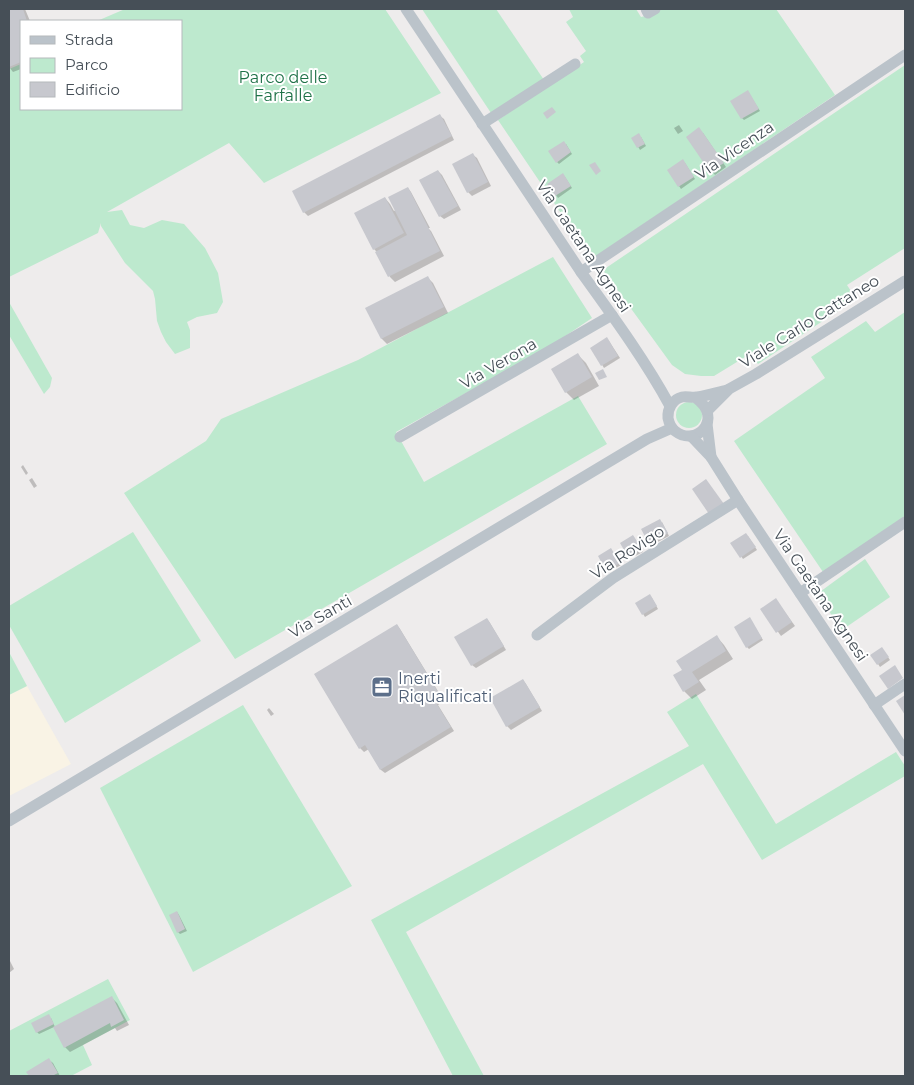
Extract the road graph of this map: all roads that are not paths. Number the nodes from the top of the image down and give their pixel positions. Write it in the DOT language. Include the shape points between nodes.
graph roads {
  1 [pos="406,9"];
  2 [pos="646,9"];
  3 [pos="655,9"];
  4 [pos="905,55"];
  5 [pos="575,64"];
  6 [pos="482,124"];
  7 [pos="581,272"];
  8 [pos="905,281"];
  9 [pos="612,315"];
  10 [pos="660,387"];
  11 [pos="729,389"];
  12 [pos="682,397"];
  13 [pos="696,398"];
  14 [pos="670,406"];
  15 [pos="708,410"];
  16 [pos="670,424"];
  17 [pos="707,424"];
  18 [pos="691,436"];
  19 [pos="400,437"];
  20 [pos="711,457"];
  21 [pos="738,500"];
  22 [pos="905,522"];
  23 [pos="800,593"];
  24 [pos="537,635"];
  25 [pos="905,684"];
  26 [pos="874,705"];
  27 [pos="905,751"];
  28 [pos="9,821"];
  1 -- 6 [label="street, Via Gaetana Agnesi"];
  2 -- 3 [label="street" via="648,13"];
  4 -- 7 [label="street, Via Vicenza"];
  5 -- 6 [label="street"];
  6 -- 7 [label="street, Via Gaetana Agnesi"];
  7 -- 9 [label="street, Via Gaetana Agnesi"];
  8 -- 11 [label="street, Viale Carlo Cattaneo"];
  9 -- 10 [label="street, Via Gaetana Agnesi"];
  9 -- 19 [label="street, Via Verona"];
  10 -- 12 [label="street"];
  10 -- 14 [label="street, Via Gaetana Agnesi"];
  11 -- 13 [label="street, Viale Carlo Cattaneo"];
  11 -- 15 [label="street, Viale Carlo Cattaneo"];
  12 -- 13 [label="street"];
  12 -- 14 [label="street"];
  13 -- 15 [label="street"];
  14 -- 16 [label="street"];
  15 -- 17 [label="street"];
  16 -- 18 [label="street" via="680,435"];
  16 -- 28 [label="street, Via Santi"];
  17 -- 18 [label="street" via="700,433"];
  17 -- 20 [label="street, Via Gaetana Agnesi"];
  18 -- 20 [label="street, Via Gaetana Agnesi"];
  20 -- 21 [label="street, Via Gaetana Agnesi"];
  21 -- 23 [label="street, Via Gaetana Agnesi"];
  21 -- 24 [label="street, Via Rovigo" via="613,578"];
  22 -- 23 [label="street"];
  23 -- 26 [label="street, Via Gaetana Agnesi"];
  25 -- 26 [label="street"];
  26 -- 27 [label="street, Via Gaetana Agnesi"];
}
